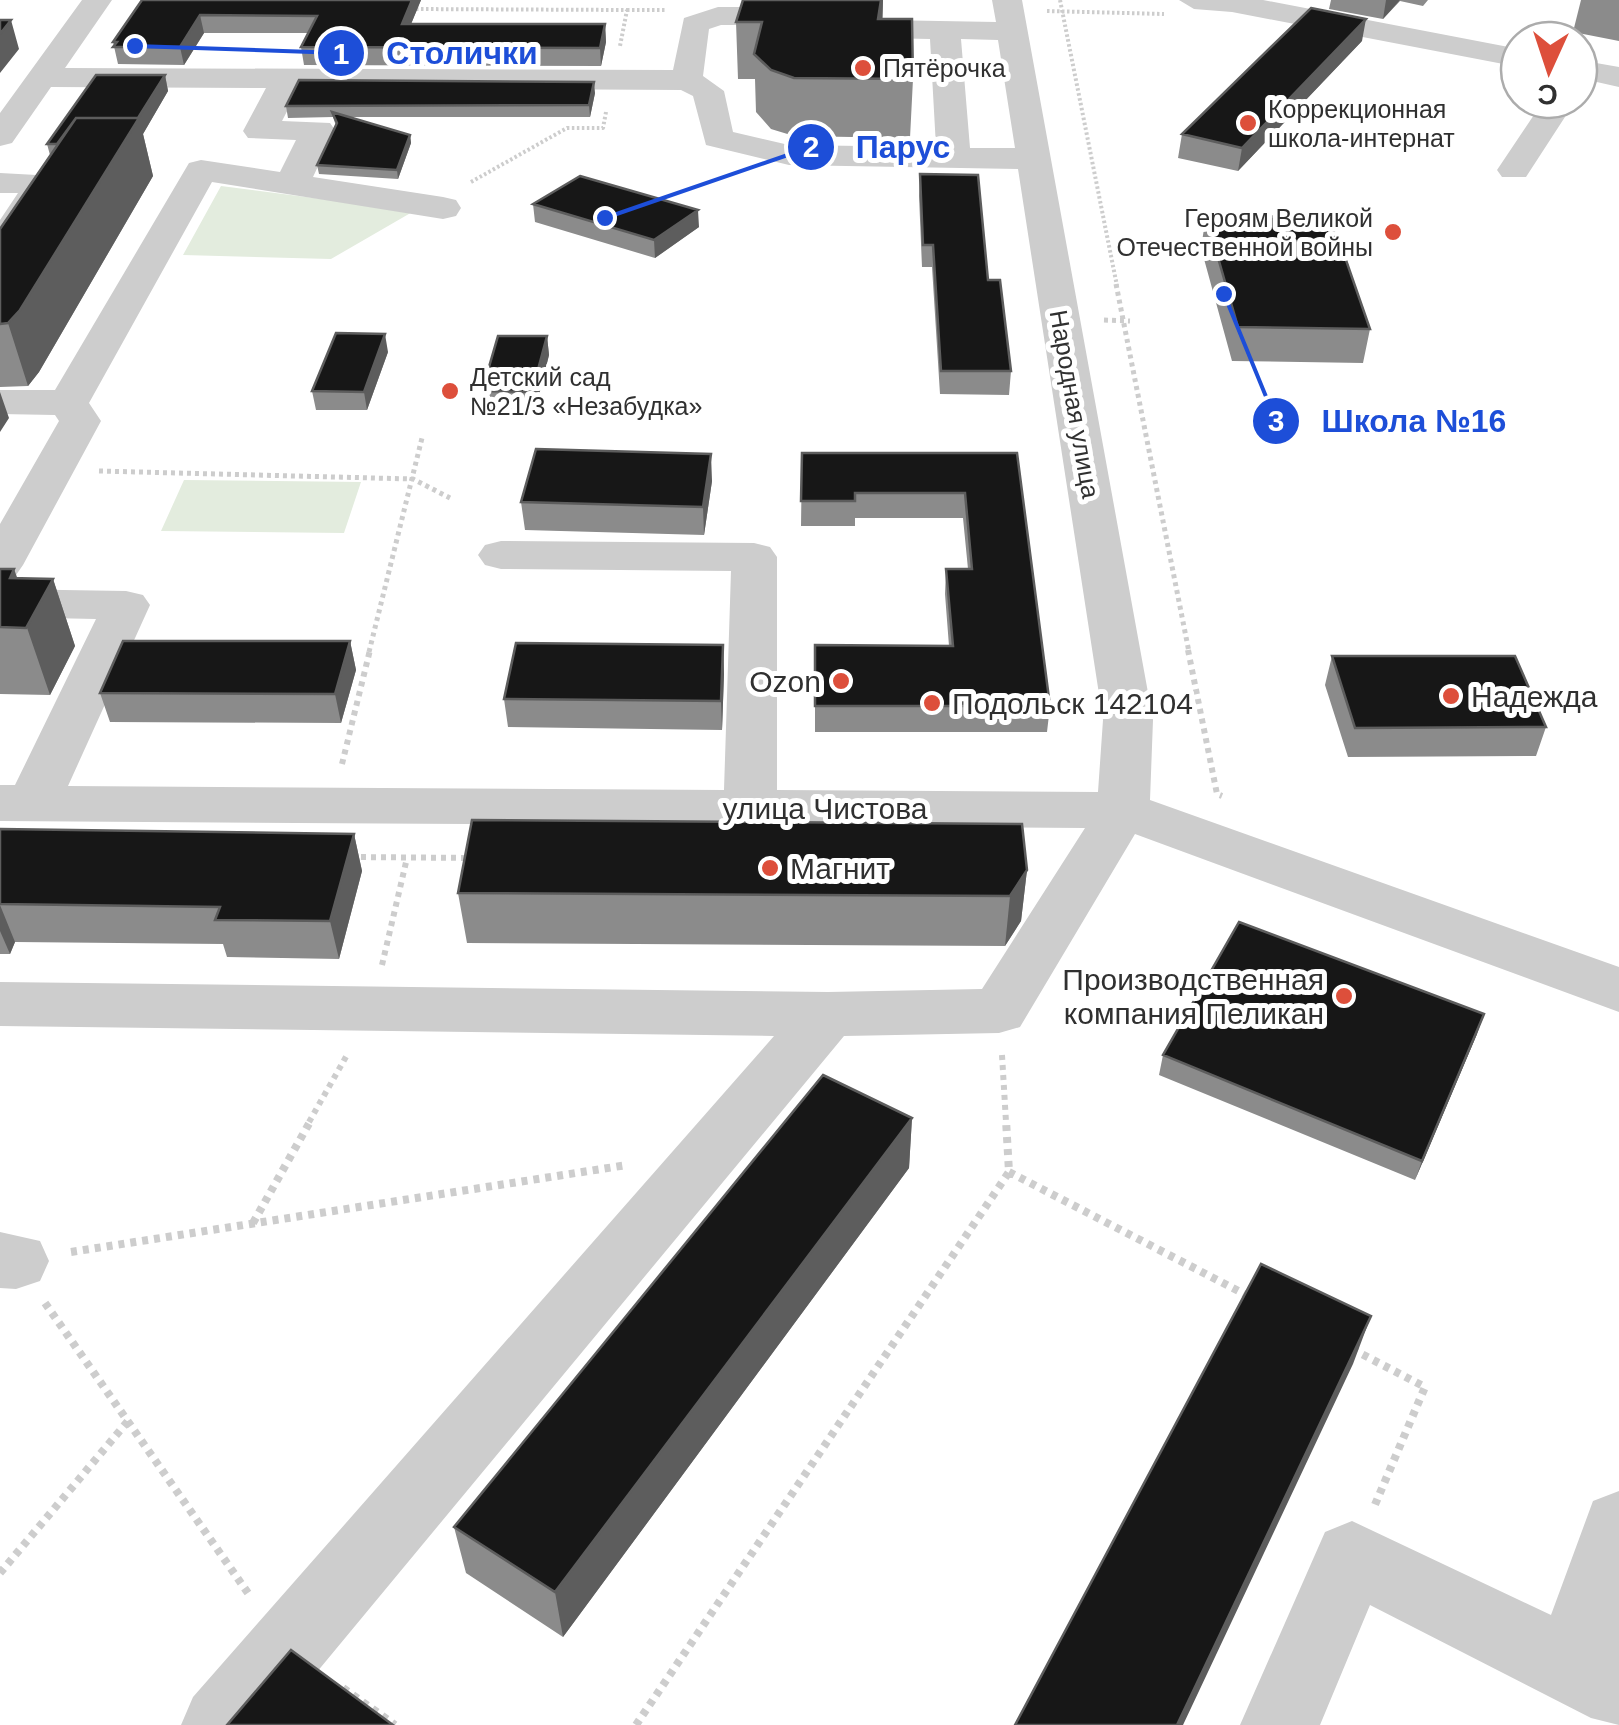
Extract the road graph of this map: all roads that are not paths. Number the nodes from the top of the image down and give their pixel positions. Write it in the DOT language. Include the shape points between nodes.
graph roads {
  1 [pos="97,0"];
  2 [pos="1181,7"];
  3 [pos="1009,14"];
  4 [pos="945,30"];
  5 [pos="1499,54"];
  6 [pos="42,78"];
  7 [pos="287,78"];
  8 [pos="687,80"];
  9 [pos="1547,120"];
  10 [pos="0,136"];
  11 [pos="221,138"];
  12 [pos="954,158"];
  13 [pos="1033,159"];
  14 [pos="202,170"];
  15 [pos="1514,170"];
  16 [pos="0,183"];
  17 [pos="292,184"];
  18 [pos="443,208"];
  19 [pos="0,247"];
  20 [pos="0,402"];
  21 [pos="68,402"];
  22 [pos="501,555"];
  23 [pos="0,565"];
  24 [pos="0,603"];
  25 [pos="16,804"];
  26 [pos="750,807"];
  27 [pos="1123,810"];
  28 [pos="1619,990"];
  29 [pos="0,1004"];
  30 [pos="828,1014"];
  31 [pos="1619,1526"];
  32 [pos="1596,1679"];
  33 [pos="221,1725"];
  34 [pos="1280,1725"];
  1 -- 6 [label="street"];
  2 -- 5 [label="street" via="1232,3"];
  3 -- 4 [label="street"];
  3 -- 13 [label="street, Народная улица"];
  4 -- 8 [label="street" via="882,29 835,16 718,16 695,24"];
  4 -- 12 [label="street"];
  6 -- 7 [label="street"];
  6 -- 10 [label="street"];
  7 -- 8 [label="street"];
  7 -- 17 [label="street" via="260,131 318,130"];
  8 -- 12 [label="street" via="708,91 718,138 789,156"];
  9 -- 15 [label="street"];
  11 -- 14 [label="street"];
  12 -- 13 [label="street"];
  13 -- 27 [label="street, Народная улица" via="1128,720"];
  14 -- 17 [label="street"];
  14 -- 21 [label="street"];
  16 -- 19 [label="street" via="43,183"];
  17 -- 18 [label="street"];
  20 -- 21 [label="street"];
  21 -- 23 [label="street" via="80,421"];
  22 -- 26 [label="street" via="754,557"];
  24 -- 25 [label="street" via="126,604"];
  25 -- 26 [label="street, улица Чистова"];
  26 -- 27 [label="street, улица Чистова"];
  27 -- 28 [label="street, улица Чистова"];
  27 -- 30 [label="street" via="999,1012"];
  29 -- 30 [label="street"];
  30 -- 33 [label="street"];
  31 -- 32 [label="street"];
  32 -- 34 [label="street" via="1352,1557"];
}
